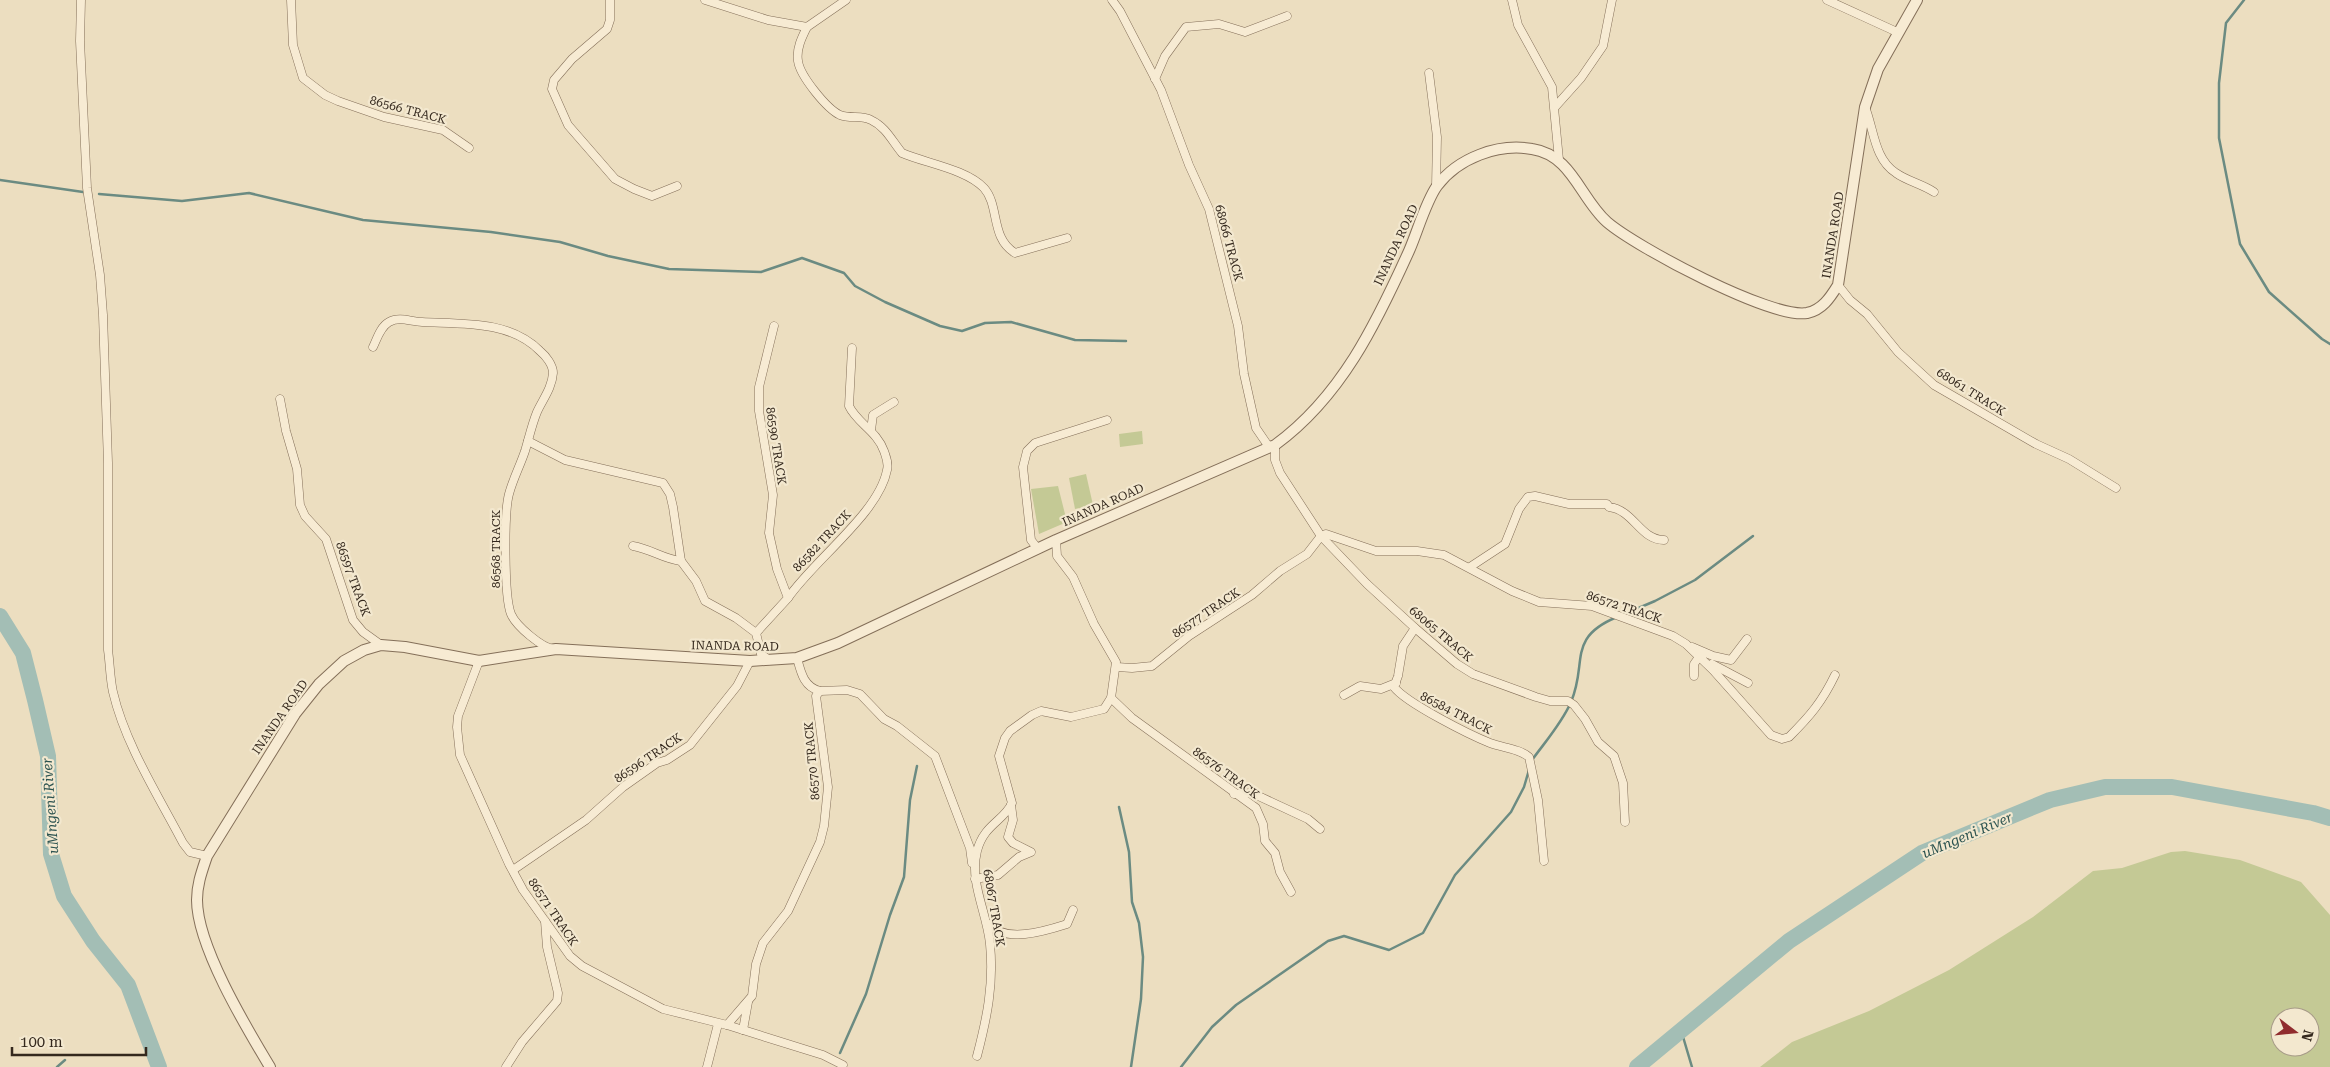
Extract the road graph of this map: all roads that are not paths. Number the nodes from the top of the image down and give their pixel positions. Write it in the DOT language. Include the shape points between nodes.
graph roads {
  1 [pos="81,0"];
  2 [pos="291,0"];
  3 [pos="610,0"];
  4 [pos="705,0"];
  5 [pos="846,0"];
  6 [pos="1112,0"];
  7 [pos="1512,0"];
  8 [pos="1612,0"];
  9 [pos="1827,0"];
  10 [pos="1917,0"];
  11 [pos="1287,16"];
  12 [pos="807,28"];
  13 [pos="1897,32"];
  14 [pos="1429,73"];
  15 [pos="1155,80"];
  16 [pos="1865,107"];
  17 [pos="1555,108"];
  18 [pos="469,148"];
  19 [pos="1559,160"];
  20 [pos="677,186"];
  21 [pos="1436,187"];
  22 [pos="1934,192"];
  23 [pos="1067,238"];
  24 [pos="1838,285"];
  25 [pos="774,326"];
  26 [pos="373,347"];
  27 [pos="852,348"];
  28 [pos="280,399"];
  29 [pos="894,402"];
  30 [pos="1108,420"];
  31 [pos="871,430"];
  32 [pos="528,441"];
  33 [pos="1272,446"];
  34 [pos="2116,488"];
  35 [pos="1322,536"];
  36 [pos="1056,540"];
  37 [pos="1664,540"];
  38 [pos="634,546"];
  39 [pos="1038,549"];
  40 [pos="682,561"];
  41 [pos="1470,568"];
  42 [pos="788,598"];
  43 [pos="1415,628"];
  44 [pos="756,633"];
  45 [pos="1747,638"];
  46 [pos="381,645"];
  47 [pos="1688,645"];
  48 [pos="556,649"];
  49 [pos="1699,657"];
  50 [pos="797,658"];
  51 [pos="769,660"];
  52 [pos="479,661"];
  53 [pos="750,661"];
  54 [pos="1117,667"];
  55 [pos="1835,675"];
  56 [pos="1694,676"];
  57 [pos="1396,683"];
  58 [pos="1748,683"];
  59 [pos="820,691"];
  60 [pos="1344,695"];
  61 [pos="1111,698"];
  62 [pos="1234,794"];
  63 [pos="1011,805"];
  64 [pos="1625,822"];
  65 [pos="1320,829"];
  66 [pos="207,856"];
  67 [pos="1544,860"];
  68 [pos="513,870"];
  69 [pos="975,874"];
  70 [pos="1291,892"];
  71 [pos="1073,910"];
  72 [pos="545,921"];
  73 [pos="987,923"];
  74 [pos="748,1002"];
  75 [pos="718,1024"];
  76 [pos="727,1026"];
  77 [pos="743,1030"];
  78 [pos="977,1056"];
  79 [pos="842,1065"];
  80 [pos="270,1067"];
  81 [pos="506,1067"];
  82 [pos="707,1067"];
  1 -- 66 [label="street" via="87,188 103,315 111,676 131,740 183,843 190,852"];
  2 -- 18 [label="street, 86566 TRACK" via="293,45 303,78 338,101 384,117 442,130"];
  3 -- 20 [label="street" via="610,20 605,32 572,59 554,80 552,89 568,125 615,179 652,196"];
  4 -- 12 [label="street" via="768,20"];
  5 -- 12 [label="street"];
  6 -- 15 [label="street, 68066 TRACK"];
  7 -- 17 [label="street" via="1523,34 1549,78"];
  8 -- 17 [label="street" via="1603,46 1582,78"];
  9 -- 13 [label="street"];
  10 -- 13 [label="street, INANDA ROAD"];
  11 -- 15 [label="street" via="1245,32 1219,24 1186,27 1165,56"];
  12 -- 23 [label="street" via="800,41 798,61 824,102 844,116 873,121 891,136 903,154 976,182 990,198 994,220 1006,247 1015,253"];
  13 -- 16 [label="street, INANDA ROAD" via="1878,69"];
  14 -- 21 [label="street" via="1437,137"];
  15 -- 33 [label="street, 68066 TRACK" via="1209,209 1238,326 1256,428"];
  16 -- 22 [label="street" via="1881,158 1895,172"];
  16 -- 24 [label="street, INANDA ROAD"];
  17 -- 19 [label="street"];
  19 -- 21 [label="street, INANDA ROAD" via="1532,148 1495,150 1466,160"];
  19 -- 24 [label="street, INANDA ROAD" via="1605,220 1659,257 1708,281 1758,302 1804,313 1820,308"];
  21 -- 33 [label="street, INANDA ROAD" via="1408,253 1360,350 1313,413"];
  24 -- 34 [label="street, 68061 TRACK" via="1898,352 1934,385"];
  25 -- 42 [label="street, 86590 TRACK" via="758,401 773,495 769,533"];
  26 -- 32 [label="street, 86568 TRACK" via="385,325 396,320 491,326 512,333 536,347 553,372"];
  27 -- 31 [label="street, 86582 TRACK" via="849,406"];
  28 -- 46 [label="street, 86597 TRACK" via="303,510 326,539 353,620"];
  29 -- 31 [label="street" via="873,414"];
  30 -- 39 [label="street" via="1073,429 1032,445 1027,451 1024,484 1031,540"];
  31 -- 42 [label="street, 86582 TRACK" via="884,448 888,466 883,484 874,501 800,580"];
  32 -- 40 [label="street" via="565,460 663,483 670,494"];
  32 -- 48 [label="street, 86568 TRACK" via="507,501 507,598 517,624 549,648"];
  33 -- 35 [label="street, 68065 TRACK" via="1280,473"];
  33 -- 36 [label="street, INANDA ROAD"];
  35 -- 41 [label="street, 86572 TRACK" via="1329,535 1376,551 1444,555"];
  35 -- 43 [label="street, 68065 TRACK"];
  35 -- 54 [label="street, 86577 TRACK" via="1306,554 1236,608 1152,666"];
  36 -- 39 [label="street, INANDA ROAD"];
  36 -- 54 [label="street" via="1057,556 1073,577"];
  37 -- 41 [label="street" via="1651,538 1628,514 1609,508 1607,504 1569,504 1532,496 1525,499 1519,509 1506,544"];
  38 -- 40 [label="street" via="651,550 664,558"];
  39 -- 50 [label="street, INANDA ROAD" via="838,643"];
  40 -- 44 [label="street" via="705,601"];
  41 -- 47 [label="street, 86572 TRACK" via="1538,602 1574,603 1604,610 1667,633"];
  42 -- 44 [label="street, 86582 TRACK"];
  43 -- 57 [label="street" via="1403,646"];
  43 -- 64 [label="street, 68065 TRACK" via="1473,674 1536,697 1568,701 1574,705 1598,742 1614,756 1622,783"];
  44 -- 51 [label="street" via="762,654"];
  45 -- 47 [label="street" via="1731,660"];
  46 -- 52 [label="street, INANDA ROAD"];
  46 -- 66 [label="street, INANDA ROAD" via="344,661 319,684 270,752"];
  47 -- 49 [label="street, 86572 TRACK"];
  48 -- 52 [label="street, INANDA ROAD"];
  48 -- 53 [label="street, INANDA ROAD"];
  49 -- 55 [label="street, 86572 TRACK" via="1772,735 1782,739 1818,707"];
  49 -- 56 [label="street" via="1694,664"];
  49 -- 58 [label="street"];
  50 -- 51 [label="street, INANDA ROAD"];
  50 -- 59 [label="street" via="802,678"];
  51 -- 53 [label="street, INANDA ROAD"];
  52 -- 68 [label="street, 86571 TRACK" via="458,716 458,743 466,772"];
  53 -- 68 [label="street, 86596 TRACK" via="737,686 690,745 623,787 586,820"];
  54 -- 61 [label="street"];
  57 -- 60 [label="street" via="1381,689 1360,686"];
  57 -- 67 [label="street, 86584 TRACK" via="1394,687 1398,693 1421,708 1479,739 1530,757"];
  59 -- 69 [label="street" via="847,690 860,694 884,719 935,756 970,848"];
  59 -- 74 [label="street, 86570 TRACK" via="816,696 828,787 824,826 814,858 791,905 763,943 756,964 754,993"];
  61 -- 62 [label="street, 86576 TRACK" via="1132,718"];
  61 -- 63 [label="street" via="1104,709 1081,716 1037,712 1010,731 999,756 1010,790"];
  62 -- 65 [label="street" via="1252,793 1308,819"];
  62 -- 70 [label="street, 86576 TRACK" via="1256,808 1263,824 1265,841 1275,854"];
  63 -- 69 [label="street, 68067 TRACK" via="981,837"];
  63 -- 69 [label="street" via="1013,820 1008,837 1031,852 1019,857 998,875"];
  66 -- 80 [label="street, INANDA ROAD" via="197,890 198,913 204,934 221,977"];
  68 -- 72 [label="street, 86571 TRACK"];
  69 -- 73 [label="street, 68067 TRACK"];
  71 -- 73 [label="street" via="1067,924 1035,934 1000,932"];
  72 -- 75 [label="street, 86571 TRACK" via="570,956 582,966 663,1009"];
  72 -- 81 [label="street" via="557,1000"];
  73 -- 78 [label="street, 68067 TRACK" via="991,954 990,1007"];
  74 -- 76 [label="street, 86570 TRACK"];
  74 -- 77 [label="street"];
  75 -- 76 [label="street, 86571 TRACK"];
  75 -- 82 [label="street"];
  76 -- 77 [label="street, 86571 TRACK"];
  77 -- 79 [label="street, 86571 TRACK" via="830,1058"];
}
